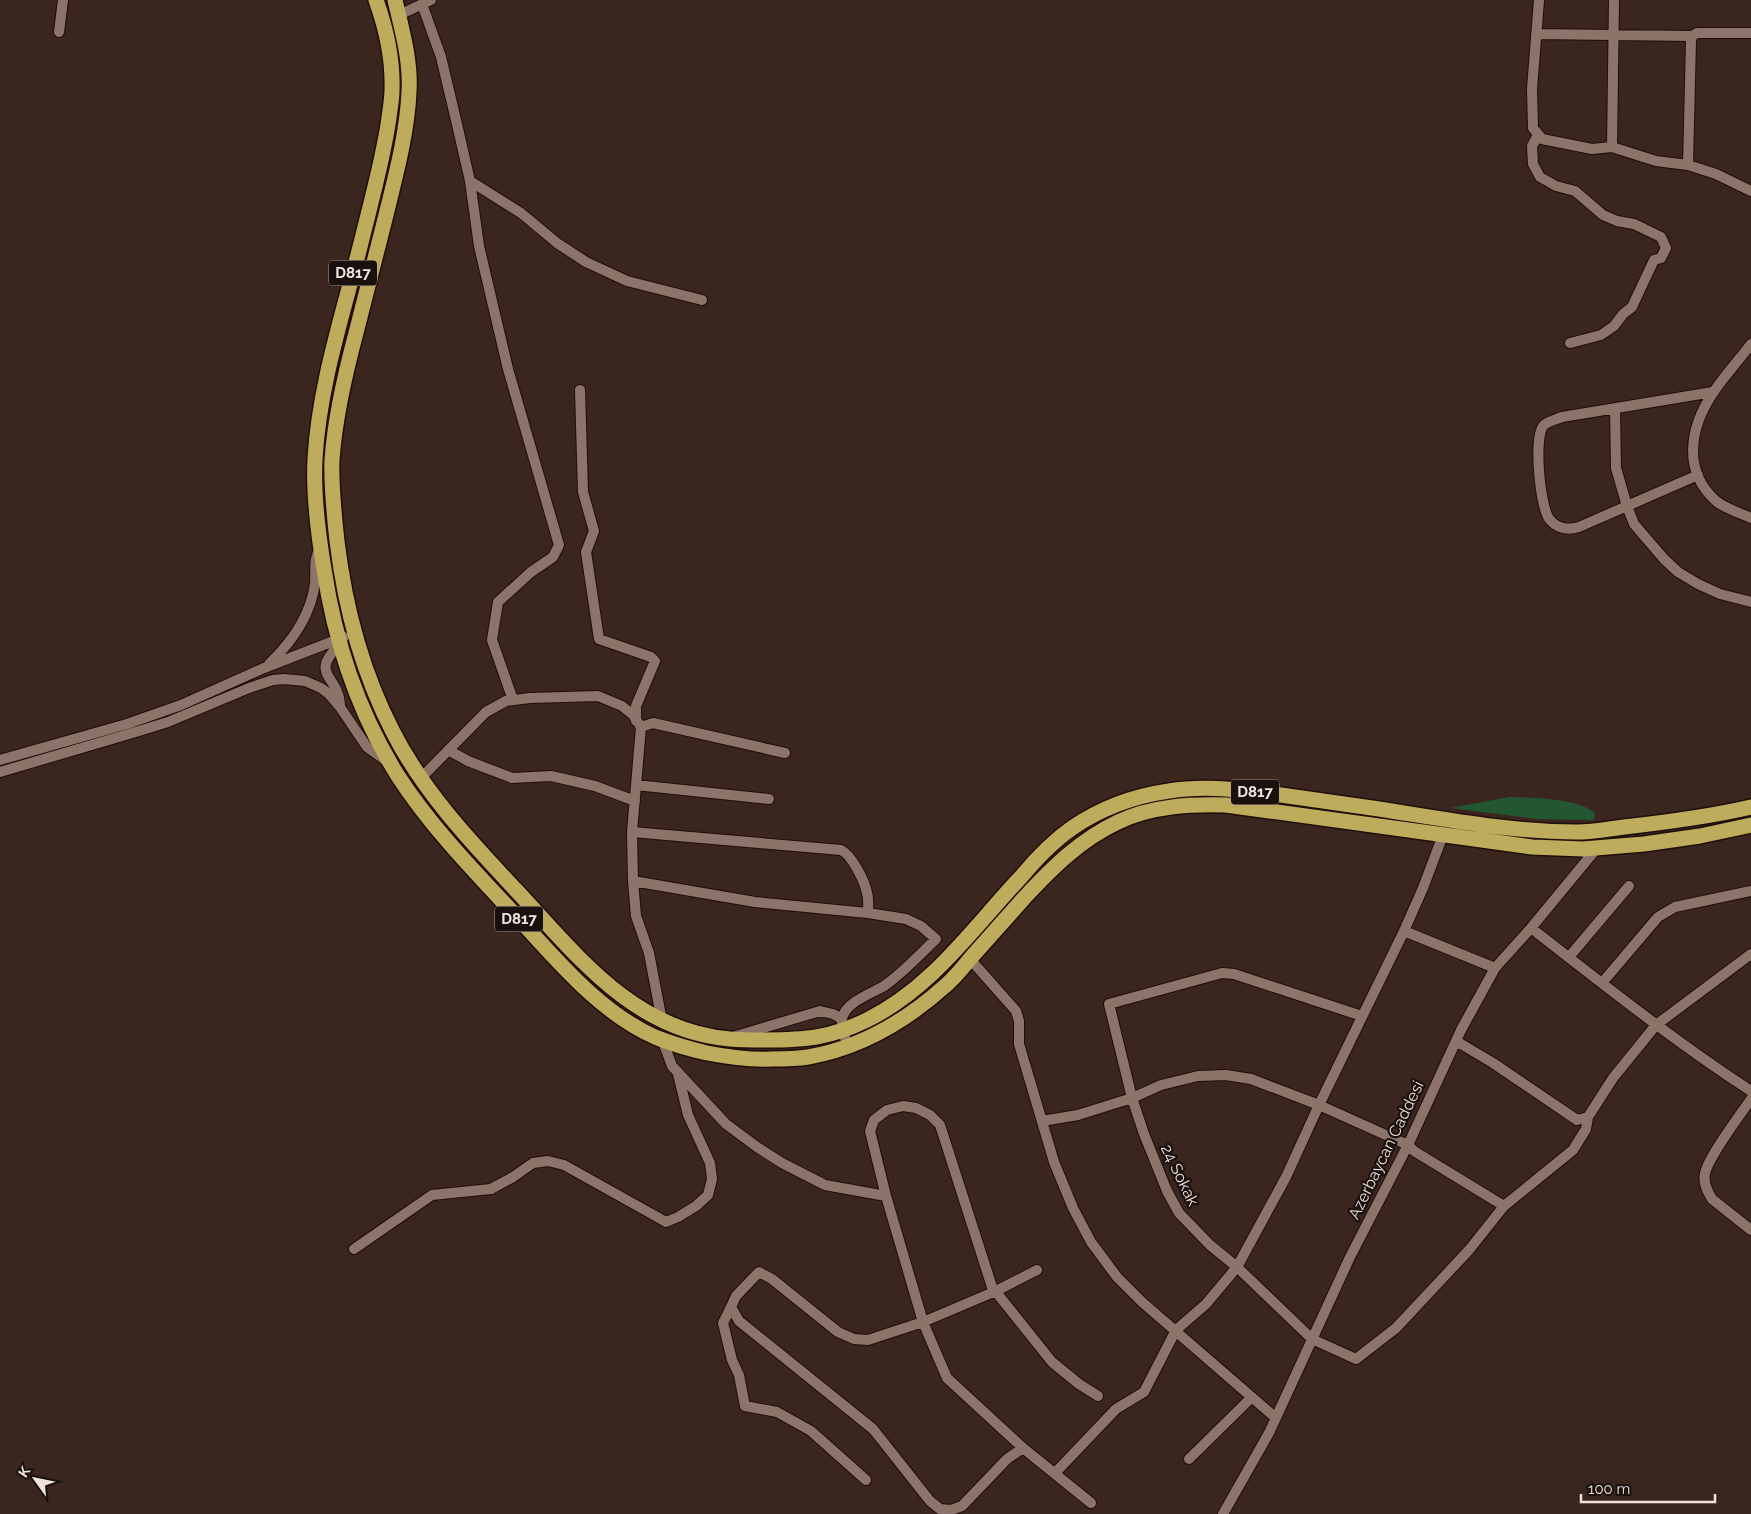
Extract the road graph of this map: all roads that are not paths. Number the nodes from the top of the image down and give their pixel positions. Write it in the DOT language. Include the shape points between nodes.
graph roads {
  1 [pos="63,0"];
  2 [pos="376,0"];
  3 [pos="395,0"];
  4 [pos="1539,0"];
  5 [pos="1614,0"];
  6 [pos="427,2"];
  7 [pos="399,15"];
  8 [pos="59,32"];
  9 [pos="1536,34"];
  10 [pos="1751,34"];
  11 [pos="1612,36"];
  12 [pos="1692,36"];
  13 [pos="1538,135"];
  14 [pos="1612,147"];
  15 [pos="1688,166"];
  16 [pos="470,181"];
  17 [pos="1751,191"];
  18 [pos="702,300"];
  19 [pos="1570,343"];
  20 [pos="1751,344"];
  21 [pos="580,390"];
  22 [pos="1713,392"];
  23 [pos="1616,409"];
  24 [pos="1698,475"];
  25 [pos="1627,506"];
  26 [pos="1751,518"];
  27 [pos="320,548"];
  28 [pos="1751,602"];
  29 [pos="353,632"];
  30 [pos="338,642"];
  31 [pos="264,668"];
  32 [pos="513,700"];
  33 [pos="340,707"];
  34 [pos="639,724"];
  35 [pos="448,750"];
  36 [pos="0,751"];
  37 [pos="785,753"];
  38 [pos="12,758"];
  39 [pos="0,760"];
  40 [pos="392,765"];
  41 [pos="22,767"];
  42 [pos="0,772"];
  43 [pos="421,778"];
  44 [pos="636,785"];
  45 [pos="769,799"];
  46 [pos="635,801"];
  47 [pos="1751,807"];
  48 [pos="1751,824"];
  49 [pos="632,832"];
  50 [pos="1443,835"];
  51 [pos="1597,848"];
  52 [pos="633,881"];
  53 [pos="1629,886"];
  54 [pos="1751,891"];
  55 [pos="868,913"];
  56 [pos="1531,928"];
  57 [pos="1404,931"];
  58 [pos="1751,954"];
  59 [pos="1568,957"];
  60 [pos="970,959"];
  61 [pos="1495,968"];
  62 [pos="1602,983"];
  63 [pos="1362,1016"];
  64 [pos="662,1021"];
  65 [pos="843,1025"];
  66 [pos="1656,1026"];
  67 [pos="662,1039"];
  68 [pos="726,1039"];
  69 [pos="1456,1041"];
  70 [pos="848,1046"];
  71 [pos="678,1074"];
  72 [pos="1751,1091"];
  73 [pos="1132,1098"];
  74 [pos="1751,1098"];
  75 [pos="1318,1105"];
  76 [pos="1588,1117"];
  77 [pos="1042,1120"];
  78 [pos="1408,1145"];
  79 [pos="886,1196"];
  80 [pos="1504,1206"];
  81 [pos="1751,1230"];
  82 [pos="354,1249"];
  83 [pos="1237,1267"];
  84 [pos="1037,1270"];
  85 [pos="996,1291"];
  86 [pos="731,1307"];
  87 [pos="923,1322"];
  88 [pos="1176,1330"];
  89 [pos="1312,1339"];
  90 [pos="1098,1396"];
  91 [pos="1252,1397"];
  92 [pos="1276,1418"];
  93 [pos="1023,1448"];
  94 [pos="1189,1459"];
  95 [pos="1054,1473"];
  96 [pos="866,1480"];
  97 [pos="1091,1503"];
  98 [pos="1223,1514"];
  1 -- 8 [label="street"];
  2 -- 27 [label="highway, D817" via="389,48 392,90 385,143 319,419 315,503"];
  3 -- 6 [label="street"];
  3 -- 7 [label="highway, D817"];
  4 -- 9 [label="street"];
  5 -- 11 [label="street"];
  6 -- 7 [label="street"];
  6 -- 16 [label="street"];
  7 -- 29 [label="highway, D817" via="406,45 410,90 402,146 345,375 332,463 337,546"];
  9 -- 11 [label="street"];
  9 -- 13 [label="street" via="1532,89 1533,128"];
  10 -- 12 [label="street" via="1697,33"];
  11 -- 12 [label="street"];
  11 -- 14 [label="street"];
  12 -- 15 [label="street"];
  13 -- 14 [label="street" via="1542,140 1571,146"];
  13 -- 19 [label="street" via="1532,146 1533,164 1540,178 1575,191 1616,221 1634,224 1661,237 1666,248 1660,258 1654,260 1632,306 1614,326 1600,335"];
  14 -- 15 [label="street" via="1656,161"];
  15 -- 17 [label="street" via="1716,174"];
  16 -- 18 [label="street" via="521,213 586,262 627,280"];
  16 -- 32 [label="street" via="479,246 508,369 559,545 553,557 498,602 492,640"];
  20 -- 22 [label="street"];
  21 -- 34 [label="street" via="583,492 594,531 586,552 599,639 655,661 636,706"];
  22 -- 23 [label="street"];
  22 -- 24 [label="street" via="1697,422 1693,439 1692,460"];
  23 -- 25 [label="street" via="1616,468"];
  23 -- 25 [label="street" via="1562,417 1544,424 1540,432 1540,474 1547,515 1566,529"];
  24 -- 25 [label="street"];
  24 -- 26 [label="street" via="1717,501"];
  25 -- 28 [label="street" via="1634,524 1678,572 1720,594"];
  27 -- 30 [label="highway, D817"];
  27 -- 31 [label="street" via="315,556 315,582 305,616 294,636"];
  29 -- 30 [label="street"];
  29 -- 43 [label="highway, D817" via="371,686 394,734"];
  30 -- 31 [label="street"];
  30 -- 33 [label="street" via="325,665 340,696"];
  30 -- 40 [label="highway, D817" via="355,692"];
  31 -- 38 [label="street" via="127,724"];
  32 -- 34 [label="street" via="598,696 622,706"];
  32 -- 35 [label="street" via="506,700 486,712"];
  33 -- 40 [label="street" via="367,747"];
  33 -- 41 [label="street" via="329,694 313,684 295,679 273,680 168,722"];
  34 -- 37 [label="street" via="653,723"];
  34 -- 44 [label="street"];
  35 -- 43 [label="street"];
  35 -- 46 [label="street" via="512,778 551,776 594,786"];
  36 -- 38 [label="street"];
  38 -- 39 [label="street"];
  38 -- 41 [label="street"];
  40 -- 67 [label="highway, D817" via="440,832 561,964 625,1021"];
  41 -- 42 [label="street"];
  43 -- 64 [label="highway, D817" via="453,820 574,952 635,1007"];
  44 -- 45 [label="street"];
  44 -- 46 [label="street"];
  46 -- 49 [label="street"];
  47 -- 65 [label="highway, D817" via="1697,819 1582,832 1533,830 1227,788 1190,787 1153,793 1114,804 1072,828 1043,852 937,971 875,1016"];
  48 -- 51 [label="highway, D817" via="1700,836"];
  49 -- 52 [label="street"];
  49 -- 55 [label="street" via="841,850 850,857 866,887"];
  50 -- 51 [label="highway, D817" via="1532,847"];
  50 -- 57 [label="street"];
  50 -- 60 [label="highway, D817" via="1226,805 1191,804 1157,810 1121,820 1082,842 1054,865"];
  51 -- 56 [label="street, Azerbaycan Caddesi"];
  52 -- 55 [label="street" via="748,901"];
  52 -- 64 [label="street" via="636,916 649,953"];
  53 -- 59 [label="street"];
  54 -- 62 [label="street" via="1675,907 1658,917"];
  55 -- 65 [label="street" via="906,919 936,939 884,986 852,1004"];
  56 -- 59 [label="street"];
  56 -- 61 [label="street, Azerbaycan Caddesi"];
  57 -- 61 [label="street"];
  57 -- 63 [label="street"];
  58 -- 66 [label="street"];
  59 -- 62 [label="street"];
  60 -- 70 [label="highway, D817" via="949,983 918,1009 883,1031"];
  60 -- 77 [label="street" via="1016,1011 1019,1044"];
  61 -- 69 [label="street, Azerbaycan Caddesi"];
  62 -- 66 [label="street"];
  63 -- 73 [label="street, 24 Sokak" via="1234,974 1222,973 1109,1004"];
  63 -- 75 [label="street"];
  64 -- 68 [label="highway, D817"];
  65 -- 68 [label="highway, D817" via="806,1040"];
  65 -- 68 [label="street" via="833,1014 820,1011"];
  65 -- 70 [label="street"];
  66 -- 72 [label="street"];
  66 -- 76 [label="street" via="1613,1078"];
  67 -- 70 [label="highway, D817" via="726,1057 764,1060 808,1057"];
  67 -- 71 [label="street"];
  69 -- 76 [label="street" via="1577,1120"];
  69 -- 78 [label="street, Azerbaycan Caddesi"];
  71 -- 79 [label="street" via="726,1124 782,1163 826,1185"];
  71 -- 82 [label="street" via="688,1115 710,1163 712,1179 708,1195 678,1217 666,1222 564,1165 548,1161 533,1164 491,1189 432,1194"];
  73 -- 75 [label="street" via="1161,1085 1198,1076 1226,1074 1250,1079"];
  73 -- 77 [label="street" via="1078,1114"];
  73 -- 83 [label="street, 24 Sokak" via="1167,1191 1179,1213"];
  74 -- 81 [label="street" via="1713,1156 1705,1181 1712,1199"];
  75 -- 78 [label="street"];
  75 -- 83 [label="street" via="1286,1177"];
  76 -- 80 [label="street" via="1586,1129 1573,1150"];
  77 -- 88 [label="street" via="1054,1162 1091,1242 1130,1290"];
  78 -- 80 [label="street"];
  78 -- 89 [label="street, Azerbaycan Caddesi"];
  79 -- 85 [label="street" via="870,1131 874,1120 887,1110 903,1106 916,1108 940,1125 992,1287"];
  79 -- 87 [label="street"];
  80 -- 89 [label="street, 24 Sokak" via="1469,1250 1396,1328 1356,1359"];
  83 -- 88 [label="street" via="1206,1304"];
  83 -- 89 [label="street, 24 Sokak"];
  84 -- 85 [label="street"];
  85 -- 87 [label="street"];
  85 -- 90 [label="street" via="1052,1362"];
  86 -- 87 [label="street" via="736,1296 759,1272 838,1332 854,1339 868,1340"];
  86 -- 93 [label="street" via="739,1321 872,1429 940,1509 962,1506 1007,1459"];
  86 -- 96 [label="street" via="723,1323 745,1406 777,1412 811,1431"];
  87 -- 93 [label="street" via="948,1378"];
  88 -- 91 [label="street"];
  88 -- 95 [label="street" via="1144,1392 1116,1409"];
  89 -- 92 [label="street, Azerbaycan Caddesi"];
  91 -- 92 [label="street"];
  91 -- 94 [label="street"];
  92 -- 98 [label="street, Azerbaycan Caddesi"];
  93 -- 95 [label="street"];
  95 -- 97 [label="street"];
}
